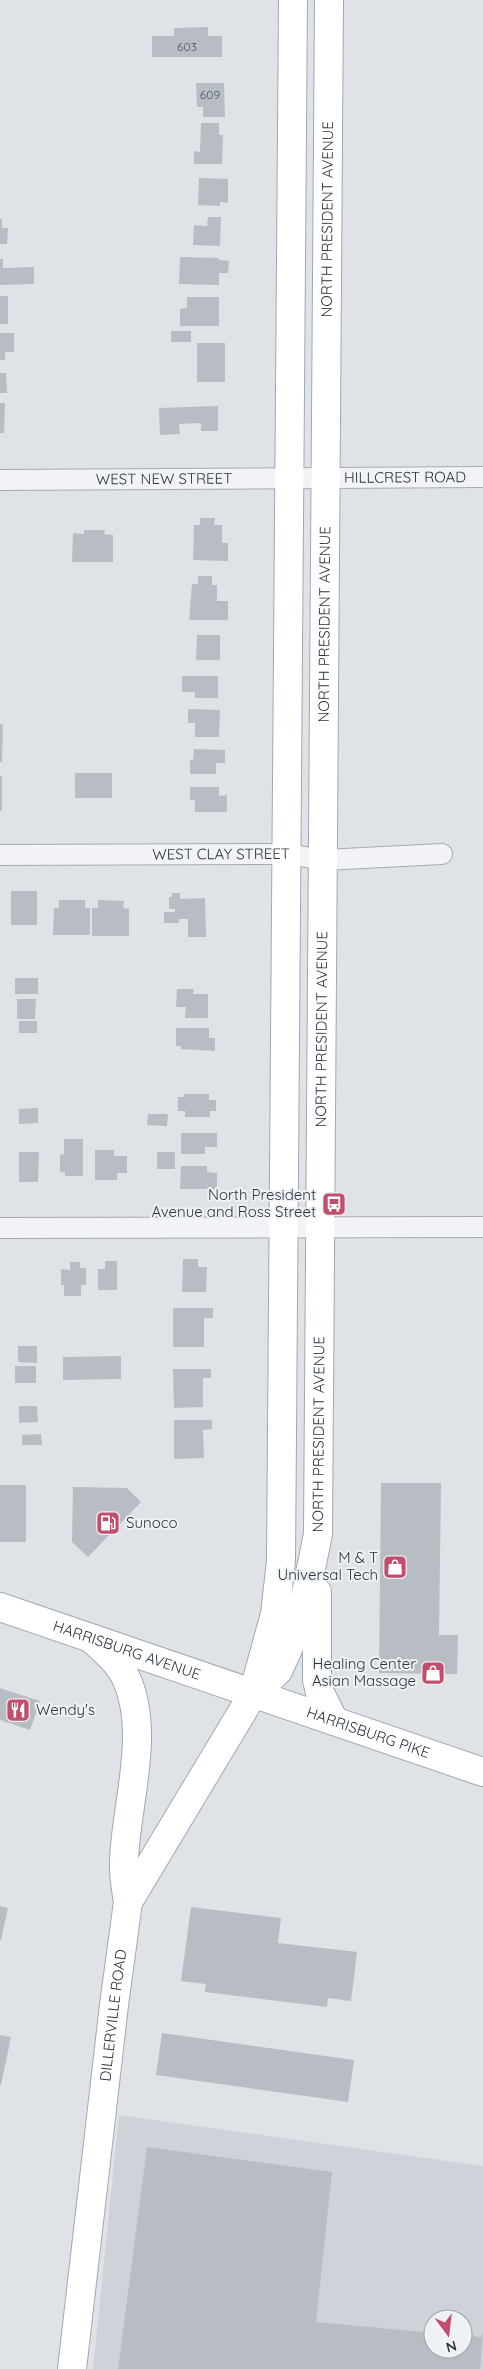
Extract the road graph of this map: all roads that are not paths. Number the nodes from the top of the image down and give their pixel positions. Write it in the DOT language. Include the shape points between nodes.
graph roads {
  1 [pos="293,0"];
  2 [pos="329,0"];
  3 [pos="483,477"];
  4 [pos="290,478"];
  5 [pos="326,478"];
  6 [pos="0,480"];
  7 [pos="287,854"];
  8 [pos="442,854"];
  9 [pos="0,855"];
  10 [pos="324,860"];
  11 [pos="284,1227"];
  12 [pos="320,1227"];
  13 [pos="483,1227"];
  14 [pos="0,1228"];
  15 [pos="318,1534"];
  16 [pos="0,1607"];
  17 [pos="91,1638"];
  18 [pos="253,1694"];
  19 [pos="334,1721"];
  20 [pos="483,1772"];
  21 [pos="128,1902"];
  22 [pos="72,2369"];
  1 -- 4 [label="main road"];
  2 -- 5 [label="main road, NORTH PRESIDENT AVENUE"];
  3 -- 5 [label="street, HILLCREST ROAD"];
  4 -- 5 [label="street, WEST NEW STREET"];
  4 -- 6 [label="street, WEST NEW STREET"];
  4 -- 7 [label="main road"];
  5 -- 10 [label="main road, NORTH PRESIDENT AVENUE"];
  7 -- 9 [label="street, WEST CLAY STREET"];
  7 -- 10 [label="street, WEST CLAY STREET"];
  7 -- 11 [label="main road"];
  8 -- 10 [label="street, WEST CLAY STREET"];
  10 -- 12 [label="main road, NORTH PRESIDENT AVENUE"];
  11 -- 12 [label="street"];
  11 -- 14 [label="street"];
  11 -- 18 [label="main road" via="279,1587"];
  12 -- 13 [label="street"];
  12 -- 15 [label="main road, NORTH PRESIDENT AVENUE"];
  15 -- 18 [label="main road, NORTH PRESIDENT AVENUE" via="293,1638 278,1671"];
  15 -- 19 [label="main road" via="317,1674 320,1694"];
  16 -- 17 [label="main road, HARRISBURG AVENUE"];
  17 -- 18 [label="main road, HARRISBURG AVENUE"];
  17 -- 21 [label="main road" via="119,1666 134,1705 136,1751 124,1860"];
  18 -- 19 [label="main road, HARRISBURG PIKE"];
  18 -- 21 [label="main road, DILLERVILLE ROAD"];
  19 -- 20 [label="main road, HARRISBURG PIKE"];
  21 -- 22 [label="main road, DILLERVILLE ROAD"];
}
